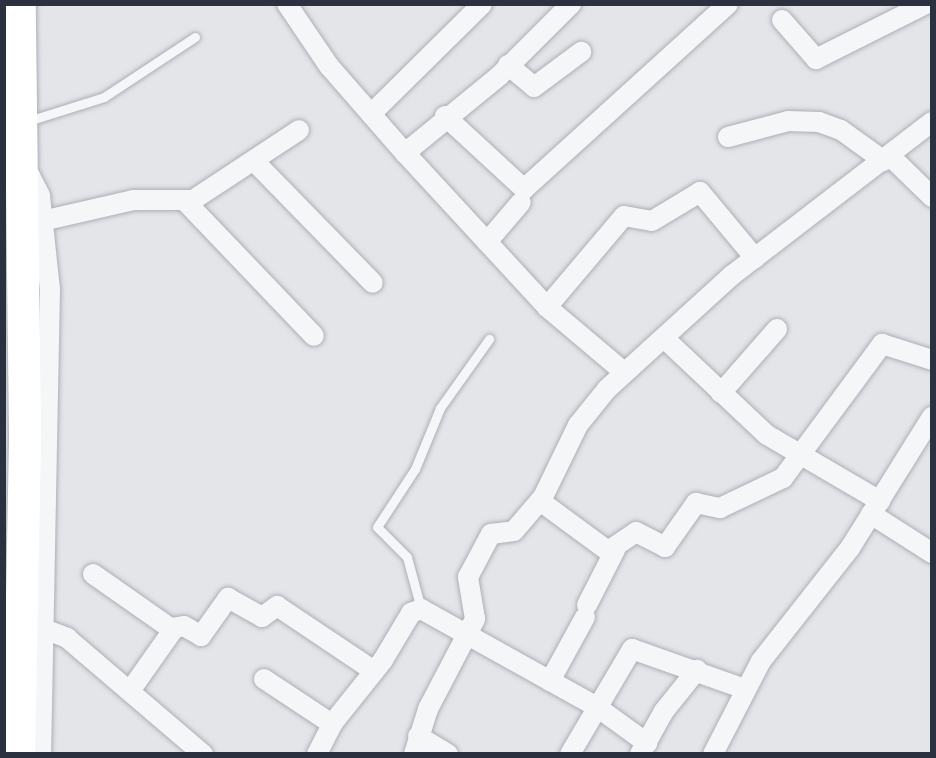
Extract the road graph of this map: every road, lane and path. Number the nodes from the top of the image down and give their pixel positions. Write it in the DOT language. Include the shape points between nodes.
graph roads {
  1 [pos="20,4"];
  2 [pos="287,4"];
  3 [pos="482,4"];
  4 [pos="571,4"];
  5 [pos="728,4"];
  6 [pos="926,4"];
  7 [pos="782,20"];
  8 [pos="195,37"];
  9 [pos="581,52"];
  10 [pos="508,65"];
  11 [pos="371,114"];
  12 [pos="444,116"];
  13 [pos="22,122"];
  14 [pos="932,122"];
  15 [pos="299,130"];
  16 [pos="728,137"];
  17 [pos="405,153"];
  18 [pos="887,159"];
  19 [pos="254,161"];
  20 [pos="23,162"];
  21 [pos="4,192"];
  22 [pos="932,197"];
  23 [pos="186,202"];
  24 [pos="520,202"];
  25 [pos="42,221"];
  26 [pos="487,242"];
  27 [pos="755,258"];
  28 [pos="373,283"];
  29 [pos="547,307"];
  30 [pos="777,329"];
  31 [pos="314,336"];
  32 [pos="664,338"];
  33 [pos="489,339"];
  34 [pos="932,360"];
  35 [pos="624,372"];
  36 [pos="721,393"];
  37 [pos="932,417"];
  38 [pos="801,458"];
  39 [pos="540,501"];
  40 [pos="876,507"];
  41 [pos="615,550"];
  42 [pos="932,553"];
  43 [pos="93,574"];
  44 [pos="421,609"];
  45 [pos="44,628"];
  46 [pos="172,628"];
  47 [pos="467,636"];
  48 [pos="697,670"];
  49 [pos="374,671"];
  50 [pos="264,679"];
  51 [pos="550,681"];
  52 [pos="745,689"];
  53 [pos="130,692"];
  54 [pos="597,707"];
  55 [pos="332,724"];
  56 [pos="416,745"];
  57 [pos="644,748"];
  58 [pos="19,753"];
  59 [pos="41,753"];
  60 [pos="203,753"];
  61 [pos="317,753"];
  62 [pos="448,753"];
  63 [pos="570,753"];
  64 [pos="713,753"];
  1 -- 13 [label="highway"];
  2 -- 11 [label="street"];
  3 -- 11 [label="street"];
  4 -- 10 [label="street"];
  5 -- 12 [label="street" via="524,189"];
  6 -- 7 [label="street" via="816,58"];
  8 -- 13 [label="lane" via="104,97"];
  9 -- 10 [label="street" via="534,87"];
  10 -- 12 [label="street"];
  11 -- 17 [label="street"];
  12 -- 17 [label="street"];
  13 -- 20 [label="highway"];
  14 -- 18 [label="street"];
  15 -- 19 [label="street"];
  16 -- 18 [label="street" via="788,121 819,122 841,130"];
  17 -- 26 [label="street"];
  18 -- 22 [label="street"];
  18 -- 27 [label="street"];
  19 -- 23 [label="street"];
  19 -- 28 [label="street"];
  20 -- 21 [label="street"];
  20 -- 25 [label="street" via="40,196"];
  20 -- 58 [label="highway"];
  23 -- 25 [label="street" via="134,200"];
  23 -- 31 [label="street"];
  24 -- 26 [label="street"];
  25 -- 45 [label="street" via="50,289"];
  26 -- 29 [label="street"];
  27 -- 29 [label="street" via="700,192 652,221 624,216"];
  27 -- 32 [label="street"];
  29 -- 35 [label="street"];
  30 -- 36 [label="street"];
  32 -- 35 [label="street"];
  32 -- 36 [label="street"];
  33 -- 44 [label="lane" via="440,408 415,469 377,526 407,557"];
  34 -- 38 [label="street" via="882,344"];
  35 -- 39 [label="street" via="578,425"];
  36 -- 38 [label="street" via="767,435"];
  37 -- 40 [label="street"];
  38 -- 40 [label="street"];
  38 -- 41 [label="street" via="763,491 720,508 693,505 665,547 636,532"];
  39 -- 41 [label="street"];
  39 -- 47 [label="street" via="514,531 491,534 466,582 476,613"];
  40 -- 42 [label="street"];
  40 -- 52 [label="street"];
  41 -- 51 [label="street"];
  43 -- 46 [label="street"];
  44 -- 47 [label="street"];
  44 -- 49 [label="street" via="411,613"];
  45 -- 53 [label="street" via="67,638"];
  45 -- 59 [label="street"];
  46 -- 49 [label="street" via="184,626 201,636 228,598 262,617 277,606"];
  46 -- 53 [label="street"];
  47 -- 51 [label="street"];
  47 -- 56 [label="street"];
  48 -- 52 [label="street"];
  48 -- 54 [label="street" via="632,649"];
  48 -- 57 [label="street" via="664,711"];
  49 -- 55 [label="street"];
  50 -- 55 [label="street"];
  51 -- 54 [label="street"];
  52 -- 64 [label="street"];
  53 -- 60 [label="street"];
  54 -- 57 [label="street"];
  54 -- 63 [label="street"];
  55 -- 61 [label="street"];
  56 -- 62 [label="street"];
}
